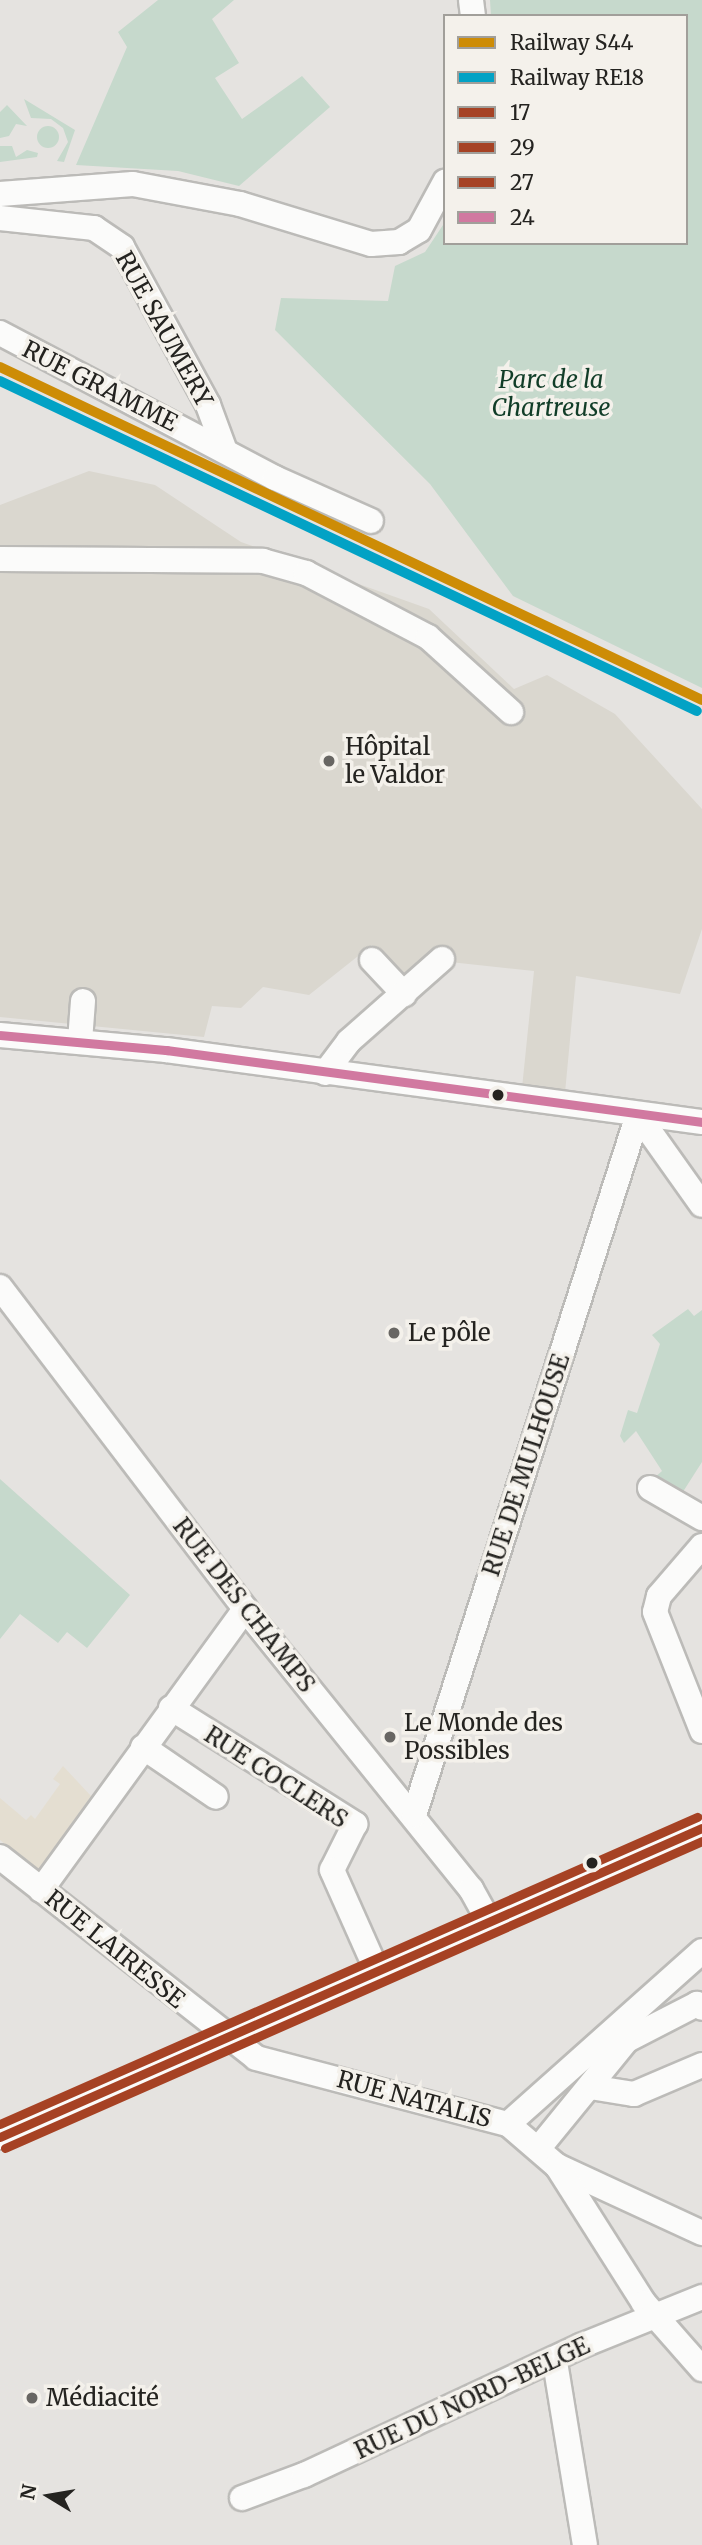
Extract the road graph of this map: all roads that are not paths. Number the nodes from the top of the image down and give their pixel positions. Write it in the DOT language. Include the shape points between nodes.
graph roads {
  1 [pos="443,186"];
  2 [pos="0,194"];
  3 [pos="0,218"];
  4 [pos="0,333"];
  5 [pos="225,451"];
  6 [pos="371,521"];
  7 [pos="0,559"];
  8 [pos="511,712"];
  9 [pos="442,959"];
  10 [pos="372,960"];
  11 [pos="404,995"];
  12 [pos="83,1001"];
  13 [pos="0,1035"];
  14 [pos="80,1041"];
  15 [pos="325,1073"];
  16 [pos="638,1115"];
  17 [pos="702,1122"];
  18 [pos="702,1205"];
  19 [pos="0,1287"];
  20 [pos="650,1488"];
  21 [pos="702,1518"];
  22 [pos="702,1546"];
  23 [pos="245,1609"];
  24 [pos="171,1708"];
  25 [pos="702,1731"];
  26 [pos="143,1747"];
  27 [pos="216,1797"];
  28 [pos="414,1815"];
  29 [pos="702,1828"];
  30 [pos="0,1857"];
  31 [pos="41,1891"];
  32 [pos="489,1921"];
  33 [pos="702,1951"];
  34 [pos="377,1971"];
  35 [pos="702,2008"];
  36 [pos="231,2038"];
  37 [pos="702,2065"];
  38 [pos="590,2087"];
  39 [pos="508,2124"];
  40 [pos="0,2137"];
  41 [pos="538,2149"];
  42 [pos="556,2166"];
  43 [pos="702,2233"];
  44 [pos="702,2297"];
  45 [pos="660,2315"];
  46 [pos="555,2361"];
  47 [pos="702,2370"];
  48 [pos="242,2498"];
  49 [pos="585,2545"];
  1 -- 2 [label="street" via="419,230 398,242 371,244 240,204 133,184"];
  3 -- 5 [label="street, RUE SAUMERY" via="94,228 122,247 208,405"];
  4 -- 5 [label="street, RUE GRAMME"];
  5 -- 6 [label="street, RUE GRAMME"];
  7 -- 8 [label="street" via="263,561 306,573 428,637"];
  9 -- 11 [label="street"];
  10 -- 11 [label="street"];
  11 -- 15 [label="street" via="349,1041"];
  12 -- 14 [label="street"];
  13 -- 14 [label="street"];
  14 -- 15 [label="street"];
  15 -- 16 [label="street"];
  16 -- 17 [label="street"];
  16 -- 18 [label="street"];
  16 -- 28 [label="street, RUE DE MULHOUSE"];
  19 -- 23 [label="street, RUE DES CHAMPS"];
  20 -- 21 [label="street"];
  22 -- 25 [label="street" via="659,1596 655,1612"];
  23 -- 24 [label="street"];
  23 -- 28 [label="street, RUE DES CHAMPS"];
  24 -- 26 [label="street"];
  24 -- 34 [label="street, RUE COCLERS" via="355,1824 331,1870"];
  26 -- 27 [label="street"];
  26 -- 31 [label="street"];
  28 -- 32 [label="street, RUE DES CHAMPS" via="471,1889"];
  29 -- 32 [label="street"];
  30 -- 31 [label="street, RUE LAIRESSE"];
  31 -- 36 [label="street, RUE LAIRESSE"];
  32 -- 34 [label="street"];
  33 -- 39 [label="street"];
  34 -- 36 [label="street"];
  35 -- 38 [label="street" via="697,2004 627,2039"];
  36 -- 39 [label="street, RUE NATALIS" via="273,2065"];
  36 -- 40 [label="street"];
  37 -- 38 [label="street" via="634,2094"];
  38 -- 41 [label="street"];
  39 -- 41 [label="street, RUE NATALIS"];
  41 -- 42 [label="street, RUE NATALIS"];
  42 -- 43 [label="street, RUE NATALIS"];
  42 -- 45 [label="street" via="644,2303"];
  44 -- 45 [label="street, RUE DU NORD-BELGE"];
  45 -- 46 [label="street, RUE DU NORD-BELGE"];
  45 -- 47 [label="street"];
  46 -- 48 [label="street, RUE DU NORD-BELGE" via="304,2475"];
  46 -- 49 [label="street"];
}
